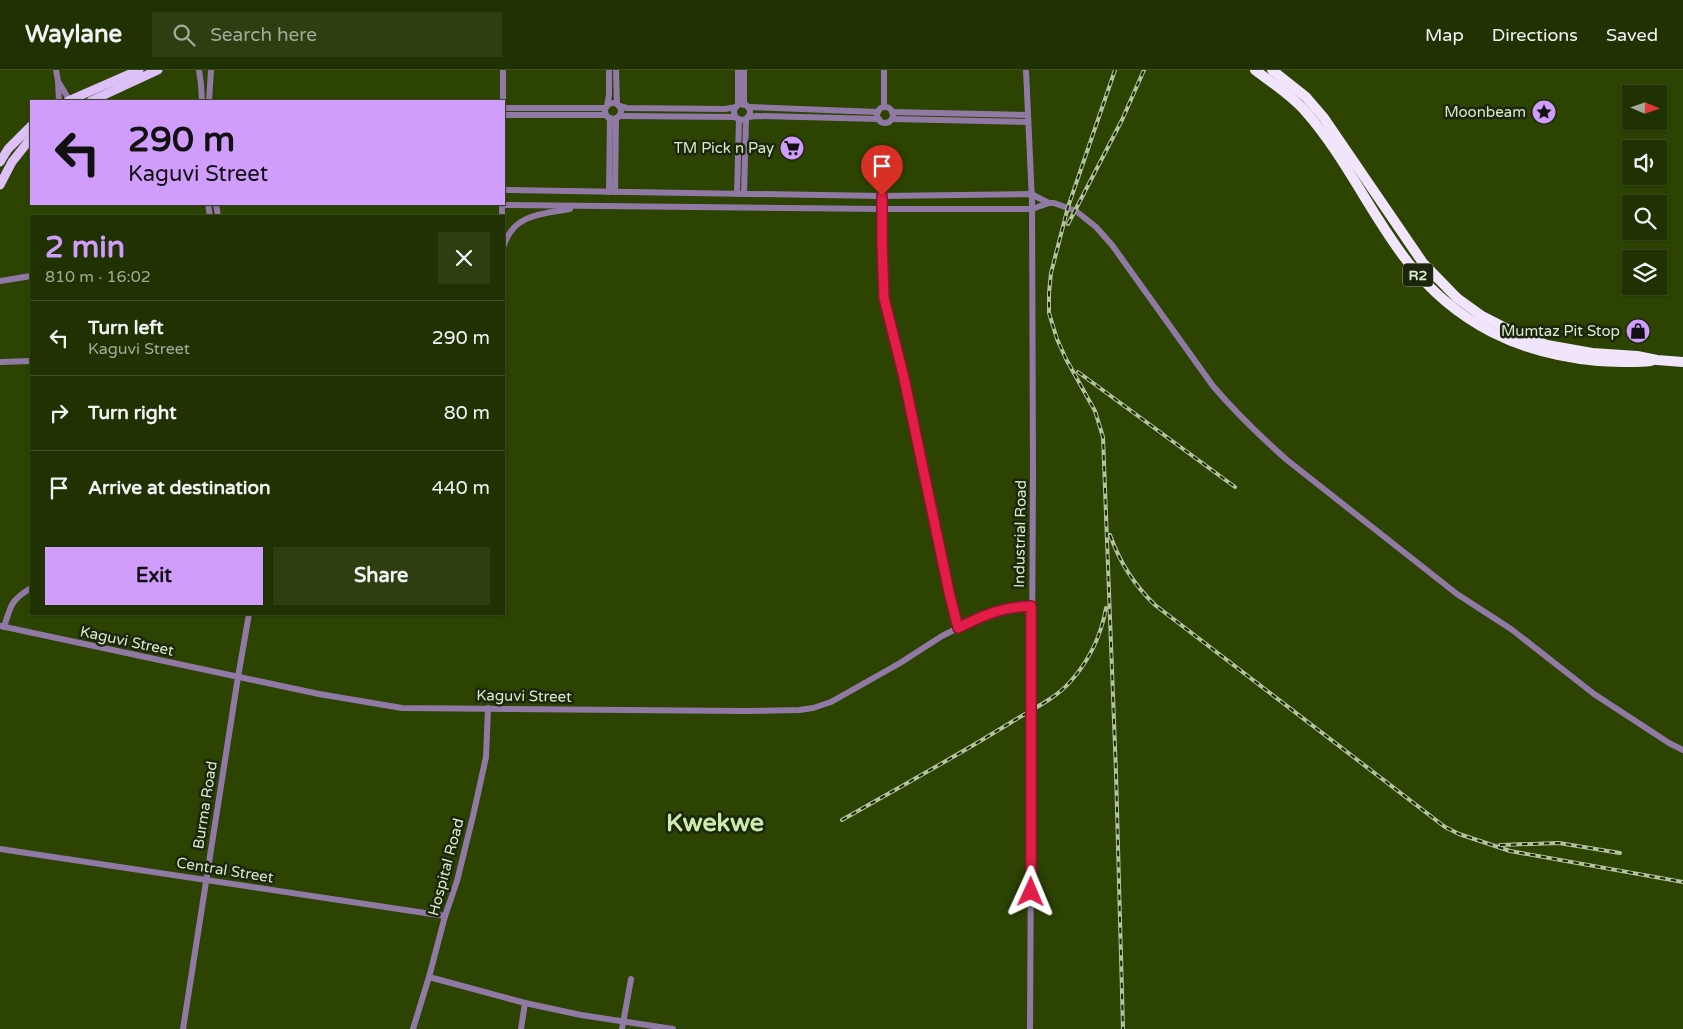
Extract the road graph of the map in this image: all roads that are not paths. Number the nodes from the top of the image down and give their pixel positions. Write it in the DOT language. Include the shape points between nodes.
graph roads {
  1 [pos="56,70"];
  2 [pos="138,70"];
  3 [pos="158,70"];
  4 [pos="198,70"];
  5 [pos="211,70"];
  6 [pos="503,70"];
  7 [pos="609,70"];
  8 [pos="616,70"];
  9 [pos="738,70"];
  10 [pos="744,70"];
  11 [pos="884,70"];
  12 [pos="1026,70"];
  13 [pos="1255,70"];
  14 [pos="1272,70"];
  15 [pos="58,81"];
  16 [pos="60,100"];
  17 [pos="68,100"];
  18 [pos="71,100"];
  19 [pos="93,100"];
  20 [pos="202,100"];
  21 [pos="209,100"];
  22 [pos="503,100"];
  23 [pos="618,105"];
  24 [pos="742,106"];
  25 [pos="505,108"];
  26 [pos="892,112"];
  27 [pos="880,113"];
  28 [pos="610,114"];
  29 [pos="505,115"];
  30 [pos="742,118"];
  31 [pos="1028,118"];
  32 [pos="892,119"];
  33 [pos="30,127"];
  34 [pos="30,139"];
  35 [pos="0,162"];
  36 [pos="0,185"];
  37 [pos="505,190"];
  38 [pos="612,192"];
  39 [pos="741,194"];
  40 [pos="1031,194"];
  41 [pos="797,195"];
  42 [pos="882,196"];
  43 [pos="1049,202"];
  44 [pos="505,204"];
  45 [pos="583,206"];
  46 [pos="797,208"];
  47 [pos="882,209"];
  48 [pos="1032,209"];
  49 [pos="505,242"];
  50 [pos="30,276"];
  51 [pos="0,281"];
  52 [pos="1657,360"];
  53 [pos="30,361"];
  54 [pos="1683,361"];
  55 [pos="0,362"];
  56 [pos="30,589"];
  57 [pos="1031,606"];
  58 [pos="249,615"];
  59 [pos="2,627"];
  60 [pos="958,628"];
  61 [pos="238,677"];
  62 [pos="488,708"];
  63 [pos="1683,750"];
  64 [pos="0,849"];
  65 [pos="206,879"];
  66 [pos="445,916"];
  67 [pos="429,977"];
  68 [pos="630,979"];
  69 [pos="525,1003"];
  70 [pos="623,1021"];
  71 [pos="183,1029"];
  72 [pos="413,1029"];
  73 [pos="521,1029"];
  74 [pos="622,1029"];
  75 [pos="673,1029"];
  76 [pos="1030,1029"];
  1 -- 15 [label="street"];
  2 -- 18 [label="main road"];
  3 -- 19 [label="main road"];
  4 -- 20 [label="street"];
  5 -- 21 [label="street"];
  6 -- 22 [label="street"];
  7 -- 28 [label="street"];
  8 -- 23 [label="street"];
  9 -- 24 [label="street"];
  10 -- 24 [label="street"];
  11 -- 27 [label="street"];
  12 -- 31 [label="street, Industrial Road"];
  13 -- 52 [label="highway, R2" via="1304,110 1407,261 1426,283 1463,315 1500,336 1546,354 1617,362"];
  14 -- 52 [label="highway, R2" via="1306,97 1324,118 1418,256 1458,298 1494,323 1547,346"];
  15 -- 16 [label="street"];
  15 -- 17 [label="street"];
  23 -- 24 [label="street" via="627,108 725,109"];
  23 -- 28 [label="street" via="620,111"];
  23 -- 28 [label="street" via="612,103"];
  24 -- 27 [label="street"];
  24 -- 30 [label="street" via="749,112"];
  24 -- 30 [label="street" via="734,112"];
  25 -- 28 [label="street"];
  26 -- 27 [label="street" via="889,108"];
  26 -- 31 [label="street"];
  26 -- 32 [label="street"];
  27 -- 30 [label="street"];
  27 -- 32 [label="street" via="885,123"];
  28 -- 29 [label="street"];
  28 -- 30 [label="street"];
  28 -- 38 [label="street"];
  30 -- 39 [label="street"];
  31 -- 32 [label="street"];
  31 -- 40 [label="street, Industrial Road"];
  33 -- 35 [label="main road"];
  34 -- 36 [label="main road" via="12,162"];
  37 -- 38 [label="street"];
  38 -- 39 [label="street"];
  39 -- 41 [label="street"];
  40 -- 42 [label="street"];
  40 -- 43 [label="street"];
  40 -- 48 [label="street, Industrial Road"];
  41 -- 42 [label="street"];
  41 -- 46 [label="street"];
  42 -- 47 [label="street"];
  43 -- 48 [label="street"];
  43 -- 63 [label="street" via="1076,212 1096,227 1214,386 1287,460 1457,594 1510,629 1594,694"];
  44 -- 45 [label="street"];
  45 -- 46 [label="street"];
  45 -- 49 [label="street" via="517,223"];
  46 -- 47 [label="street"];
  47 -- 48 [label="street"];
  47 -- 60 [label="street" via="884,298"];
  48 -- 57 [label="street, Industrial Road" via="1034,470"];
  50 -- 51 [label="street"];
  52 -- 54 [label="highway, R2"];
  53 -- 55 [label="street"];
  56 -- 59 [label="street" via="13,602"];
  57 -- 60 [label="street, Kaguvi Street" via="996,611"];
  57 -- 76 [label="street, Industrial Road"];
  58 -- 61 [label="street, Burma Road"];
  59 -- 61 [label="street, Kaguvi Street"];
  60 -- 62 [label="street, Kaguvi Street" via="831,702 813,708 701,711"];
  61 -- 62 [label="street, Kaguvi Street" via="402,708"];
  61 -- 65 [label="street, Burma Road"];
  62 -- 66 [label="street, Hospital Road" via="486,757 457,881"];
  64 -- 65 [label="street, Central Street"];
  65 -- 66 [label="street, Central Street"];
  65 -- 71 [label="street, Burma Road"];
  66 -- 67 [label="street, Hospital Road"];
  67 -- 69 [label="street"];
  67 -- 72 [label="street, Hospital Road"];
  68 -- 70 [label="street"];
  69 -- 70 [label="street"];
  69 -- 73 [label="street"];
  70 -- 74 [label="street"];
  70 -- 75 [label="street"];
}
